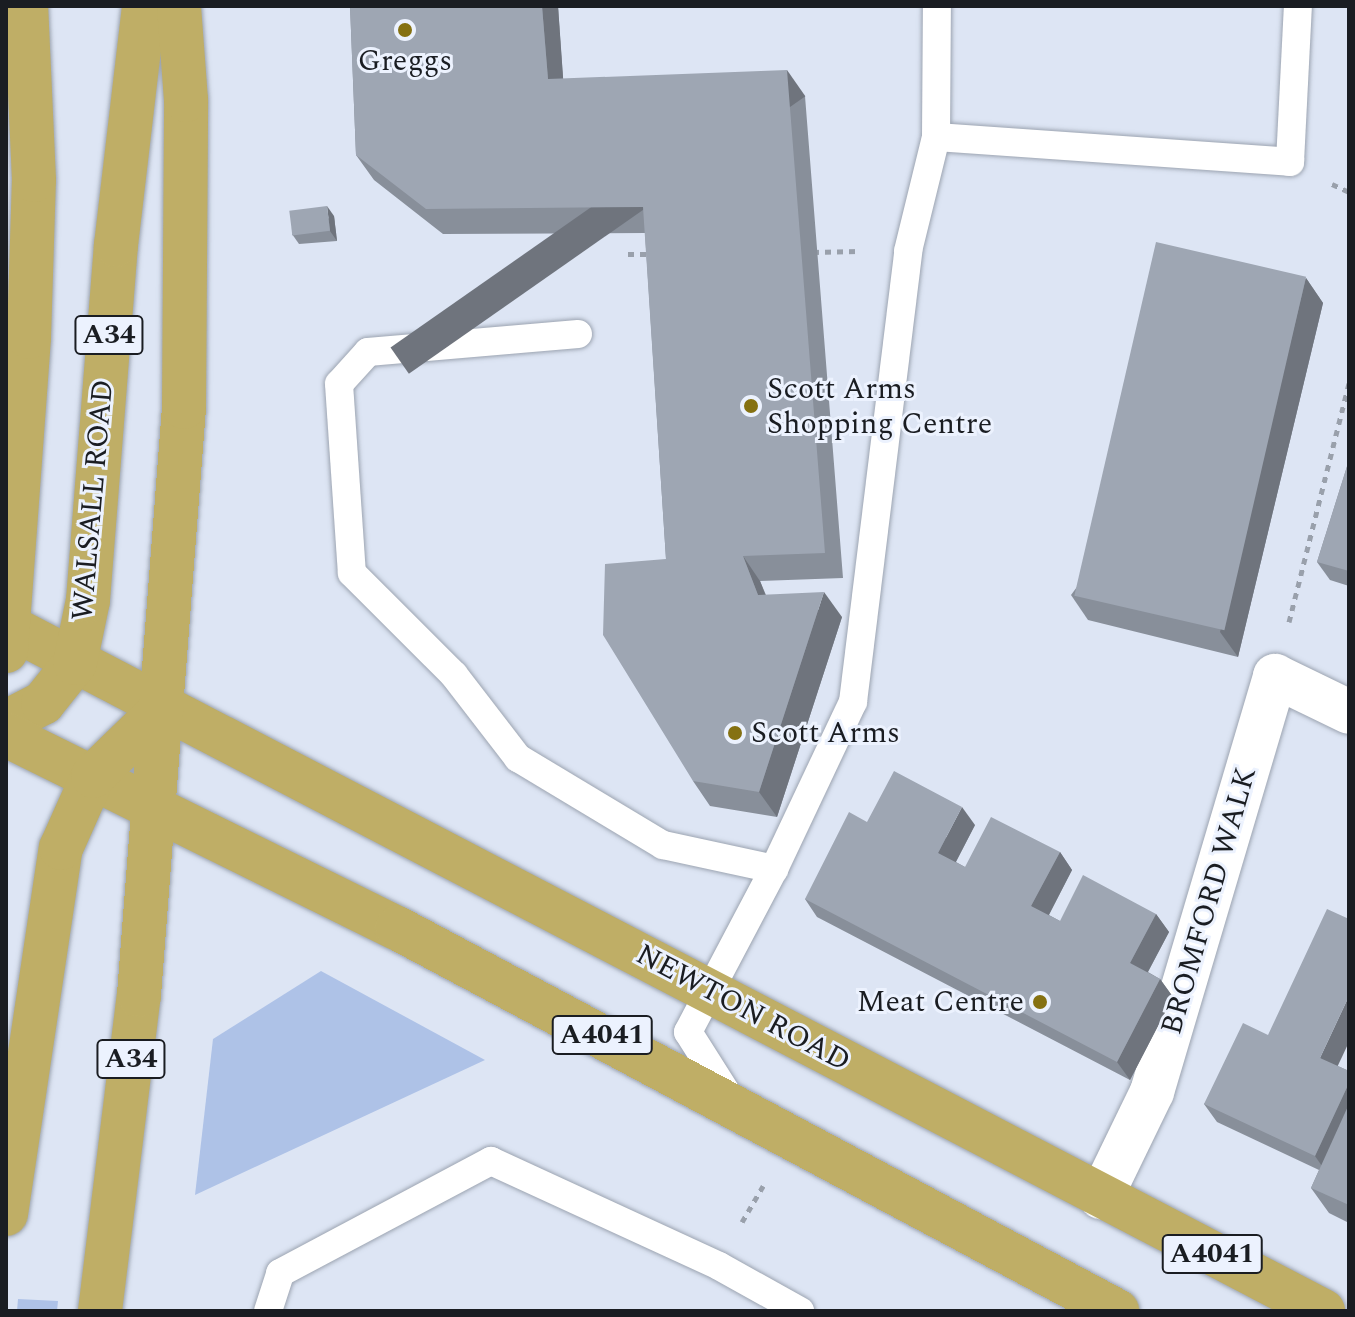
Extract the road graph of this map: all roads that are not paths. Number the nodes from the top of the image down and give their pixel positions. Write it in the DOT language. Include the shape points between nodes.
graph roads {
  1 [pos="26,6"];
  2 [pos="144,6"];
  3 [pos="179,6"];
  4 [pos="937,6"];
  5 [pos="1298,6"];
  6 [pos="936,137"];
  7 [pos="578,334"];
  8 [pos="15,408"];
  9 [pos="7,635"];
  10 [pos="75,663"];
  11 [pos="161,710"];
  12 [pos="1349,712"];
  13 [pos="6,722"];
  14 [pos="6,735"];
  15 [pos="93,776"];
  16 [pos="153,807"];
  17 [pos="774,869"];
  18 [pos="707,988"];
  19 [pos="733,1103"];
  20 [pos="1101,1197"];
  21 [pos="6,1214"];
  22 [pos="100,1311"];
  23 [pos="268,1311"];
  24 [pos="800,1311"];
  25 [pos="1117,1311"];
  26 [pos="1323,1311"];
  1 -- 8 [label="highway, A34" via="34,180"];
  2 -- 10 [label="highway, WALSALL ROAD / A34" via="116,245 88,600"];
  3 -- 11 [label="highway, A34" via="186,100 184,407"];
  4 -- 6 [label="lane"];
  5 -- 6 [label="lane" via="1290,162"];
  6 -- 17 [label="lane" via="908,251 853,702"];
  7 -- 17 [label="lane" via="368,352 339,384 352,573 454,675 518,758 663,845"];
  8 -- 9 [label="highway, A34"];
  9 -- 10 [label="highway, A4041"];
  10 -- 11 [label="highway, A4041"];
  10 -- 13 [label="highway, WALSALL ROAD / A34" via="43,703"];
  11 -- 15 [label="highway"];
  11 -- 16 [label="highway, A34"];
  11 -- 18 [label="highway, NEWTON ROAD / A4041"];
  12 -- 20 [label="street, BROMFORD WALK" via="1275,676 1152,1092"];
  14 -- 15 [label="highway, A4041"];
  15 -- 16 [label="highway, A4041"];
  15 -- 21 [label="highway" via="61,848"];
  16 -- 19 [label="highway, A4041"];
  16 -- 22 [label="highway, A34" via="139,995"];
  17 -- 18 [label="lane"];
  18 -- 19 [label="lane" via="688,1032"];
  18 -- 20 [label="highway, NEWTON ROAD / A4041"];
  19 -- 25 [label="highway, A4041"];
  20 -- 26 [label="highway, NEWTON ROAD / A4041"];
  23 -- 24 [label="lane" via="280,1273 491,1161 719,1266"];
}
